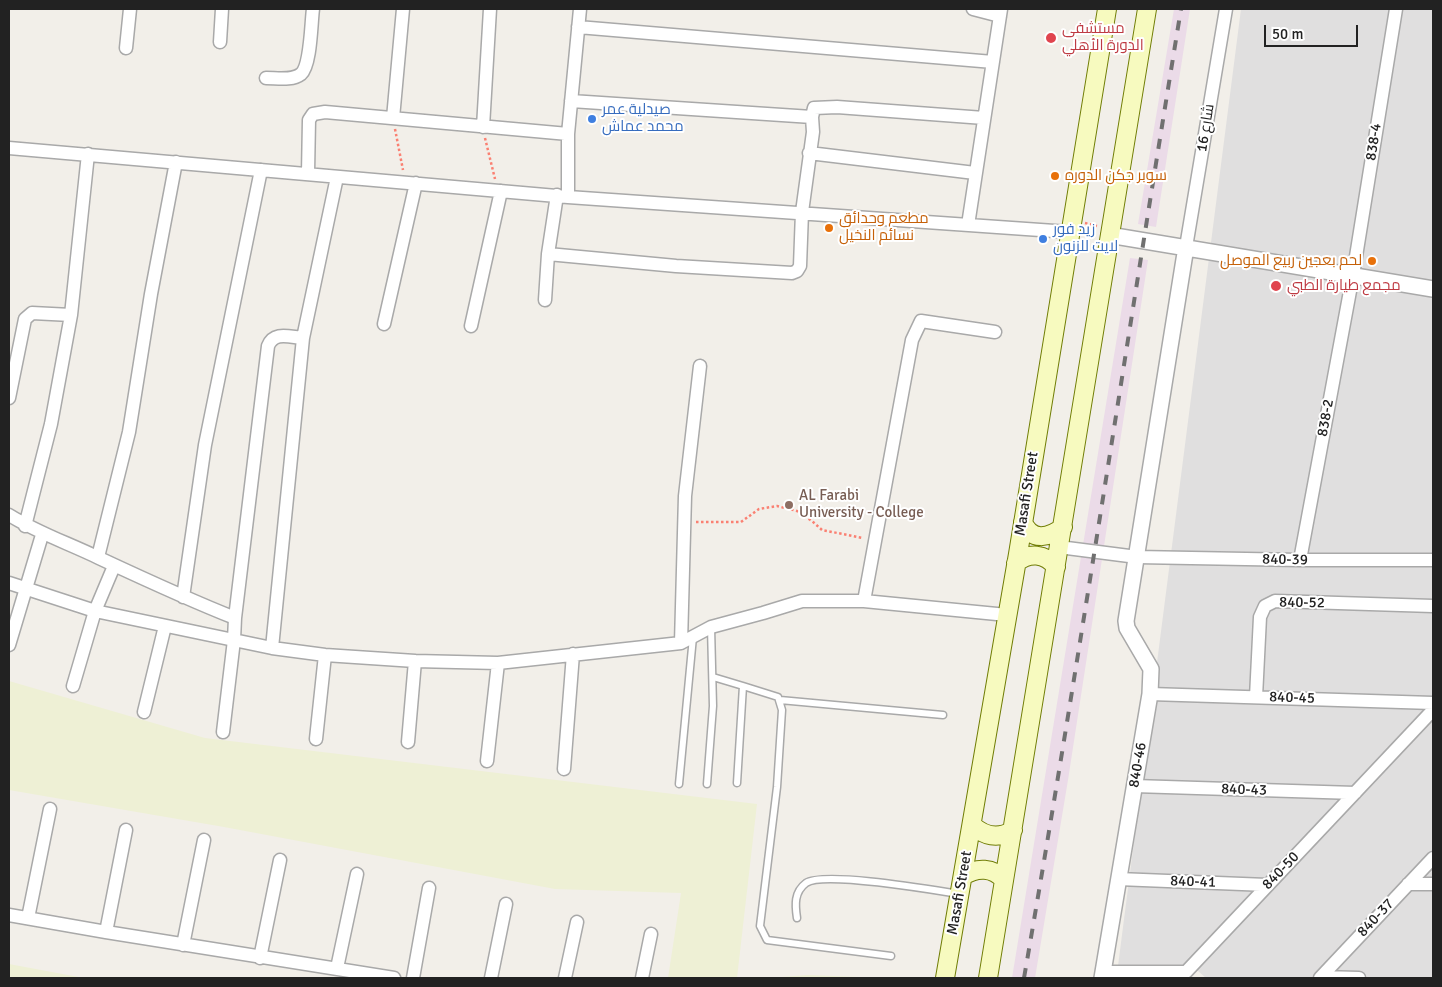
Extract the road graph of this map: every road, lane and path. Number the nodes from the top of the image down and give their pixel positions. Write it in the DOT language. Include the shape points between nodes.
graph roads {
  1 [pos="130,9"];
  2 [pos="222,9"];
  3 [pos="313,9"];
  4 [pos="403,9"];
  5 [pos="490,9"];
  6 [pos="580,9"];
  7 [pos="973,9"];
  8 [pos="1107,9"];
  9 [pos="1147,9"];
  10 [pos="1226,9"];
  11 [pos="1396,9"];
  12 [pos="1001,12"];
  13 [pos="578,27"];
  14 [pos="220,42"];
  15 [pos="126,48"];
  16 [pos="993,62"];
  17 [pos="266,78"];
  18 [pos="571,101"];
  19 [pos="812,117"];
  20 [pos="393,118"];
  21 [pos="984,118"];
  22 [pos="483,127"];
  23 [pos="568,134"];
  24 [pos="9,148"];
  25 [pos="809,153"];
  26 [pos="88,154"];
  27 [pos="176,162"];
  28 [pos="261,170"];
  29 [pos="308,174"];
  30 [pos="975,174"];
  31 [pos="337,177"];
  32 [pos="411,183"];
  33 [pos="499,191"];
  34 [pos="563,196"];
  35 [pos="802,212"];
  36 [pos="968,225"];
  37 [pos="1070,226"];
  38 [pos="1110,232"];
  39 [pos="1186,247"];
  40 [pos="548,254"];
  41 [pos="1353,275"];
  42 [pos="1433,289"];
  43 [pos="546,300"];
  44 [pos="71,315"];
  45 [pos="384,324"];
  46 [pos="471,326"];
  47 [pos="995,332"];
  48 [pos="303,338"];
  49 [pos="700,366"];
  50 [pos="9,398"];
  51 [pos="9,515"];
  52 [pos="684,522"];
  53 [pos="1023,522"];
  54 [pos="25,526"];
  55 [pos="1063,527"];
  56 [pos="42,534"];
  57 [pos="874,541"];
  58 [pos="1059,547"];
  59 [pos="1137,557"];
  60 [pos="98,558"];
  61 [pos="1300,560"];
  62 [pos="1433,560"];
  63 [pos="1016,563"];
  64 [pos="114,566"];
  65 [pos="1056,567"];
  66 [pos="9,582"];
  67 [pos="26,588"];
  68 [pos="183,597"];
  69 [pos="864,601"];
  70 [pos="1433,606"];
  71 [pos="95,610"];
  72 [pos="1007,615"];
  73 [pos="235,618"];
  74 [pos="165,626"];
  75 [pos="711,627"];
  76 [pos="693,637"];
  77 [pos="234,640"];
  78 [pos="680,643"];
  79 [pos="9,645"];
  80 [pos="272,648"];
  81 [pos="573,654"];
  82 [pos="325,655"];
  83 [pos="415,661"];
  84 [pos="498,663"];
  85 [pos="713,677"];
  86 [pos="72,686"];
  87 [pos="743,686"];
  88 [pos="1150,694"];
  89 [pos="1256,697"];
  90 [pos="780,700"];
  91 [pos="1433,703"];
  92 [pos="1433,710"];
  93 [pos="144,712"];
  94 [pos="943,714"];
  95 [pos="223,732"];
  96 [pos="316,740"];
  97 [pos="408,742"];
  98 [pos="487,762"];
  99 [pos="564,769"];
  100 [pos="737,783"];
  101 [pos="679,784"];
  102 [pos="707,784"];
  103 [pos="1134,786"];
  104 [pos="1355,794"];
  105 [pos="50,809"];
  106 [pos="972,825"];
  107 [pos="126,830"];
  108 [pos="1013,830"];
  109 [pos="204,840"];
  110 [pos="1433,858"];
  111 [pos="280,860"];
  112 [pos="357,874"];
  113 [pos="963,876"];
  114 [pos="1118,879"];
  115 [pos="1004,880"];
  116 [pos="1408,884"];
  117 [pos="1433,884"];
  118 [pos="1268,885"];
  119 [pos="430,888"];
  120 [pos="960,894"];
  121 [pos="506,904"];
  122 [pos="9,915"];
  123 [pos="28,918"];
  124 [pos="797,918"];
  125 [pos="577,922"];
  126 [pos="106,932"];
  127 [pos="651,934"];
  128 [pos="183,945"];
  129 [pos="891,956"];
  130 [pos="260,958"];
  131 [pos="337,968"];
  132 [pos="1103,975"];
  133 [pos="1190,975"];
  134 [pos="1320,977"];
  135 [pos="394,978"];
  136 [pos="413,978"];
  137 [pos="491,978"];
  138 [pos="565,978"];
  139 [pos="642,978"];
  140 [pos="945,978"];
  141 [pos="988,978"];
  142 [pos="1359,978"];
  1 -- 15 [label="street"];
  2 -- 14 [label="street"];
  3 -- 17 [label="street" via="306,66 301,74 292,78"];
  4 -- 20 [label="street"];
  5 -- 22 [label="street"];
  6 -- 13 [label="street"];
  7 -- 12 [label="street"];
  8 -- 37 [label="main road, Masafi Street"];
  9 -- 38 [label="main road"];
  10 -- 39 [label="street, شارع 16"];
  11 -- 41 [label="street, 838-4"];
  12 -- 16 [label="street"];
  13 -- 16 [label="street"];
  13 -- 18 [label="street"];
  16 -- 21 [label="street"];
  18 -- 19 [label="street"];
  18 -- 23 [label="street"];
  19 -- 21 [label="street" via="814,108 837,107"];
  19 -- 25 [label="street"];
  20 -- 22 [label="street"];
  20 -- 29 [label="street" via="325,112 313,114 309,120"];
  20 -- 32 [label="path"];
  21 -- 30 [label="street"];
  22 -- 23 [label="street"];
  22 -- 33 [label="path"];
  23 -- 34 [label="street"];
  24 -- 26 [label="street"];
  25 -- 30 [label="street"];
  25 -- 35 [label="street"];
  26 -- 27 [label="street"];
  26 -- 44 [label="street"];
  27 -- 28 [label="street"];
  27 -- 60 [label="street" via="129,432"];
  28 -- 29 [label="street"];
  28 -- 68 [label="street" via="205,445"];
  29 -- 31 [label="street"];
  30 -- 36 [label="street"];
  31 -- 32 [label="street"];
  31 -- 48 [label="street"];
  32 -- 33 [label="street"];
  32 -- 45 [label="street"];
  33 -- 34 [label="street"];
  33 -- 46 [label="street"];
  34 -- 35 [label="street"];
  34 -- 40 [label="street"];
  35 -- 36 [label="street"];
  35 -- 40 [label="street" via="800,266 797,272 792,273"];
  36 -- 37 [label="street"];
  37 -- 38 [label="path"];
  37 -- 53 [label="main road, Masafi Street"];
  38 -- 39 [label="street"];
  38 -- 55 [label="main road"];
  39 -- 41 [label="street"];
  39 -- 59 [label="street, 840-46"];
  40 -- 43 [label="street"];
  41 -- 42 [label="street"];
  41 -- 61 [label="street, 838-2"];
  44 -- 50 [label="street" via="28,314"];
  44 -- 54 [label="street" via="51,424"];
  47 -- 57 [label="street" via="921,321 912,340"];
  48 -- 73 [label="street" via="276,336 268,346"];
  48 -- 80 [label="street"];
  49 -- 52 [label="street"];
  51 -- 54 [label="street"];
  52 -- 57 [label="path" via="741,522 759,509 777,506 797,511 822,530"];
  52 -- 78 [label="street"];
  53 -- 55 [label="main road" via="1028,531 1043,537"];
  53 -- 63 [label="main road, Masafi Street"];
  54 -- 56 [label="street"];
  55 -- 58 [label="main road"];
  56 -- 60 [label="street"];
  56 -- 67 [label="street"];
  57 -- 69 [label="street"];
  58 -- 59 [label="street, 840-39"];
  58 -- 65 [label="main road"];
  59 -- 61 [label="street, 840-39"];
  59 -- 88 [label="street, 840-46" via="1126,621 1151,669"];
  60 -- 64 [label="street"];
  61 -- 62 [label="street, 840-39"];
  63 -- 65 [label="main road" via="1023,557 1035,555 1051,560"];
  63 -- 72 [label="main road, Masafi Street"];
  64 -- 68 [label="street"];
  64 -- 71 [label="street"];
  65 -- 108 [label="main road"];
  66 -- 67 [label="street"];
  67 -- 71 [label="street"];
  67 -- 79 [label="street"];
  68 -- 73 [label="street"];
  69 -- 72 [label="street"];
  69 -- 75 [label="street" via="802,601"];
  70 -- 89 [label="street, 840-52" via="1275,601 1265,606 1260,617"];
  71 -- 74 [label="street"];
  71 -- 86 [label="street"];
  72 -- 106 [label="main road, Masafi Street"];
  73 -- 77 [label="street"];
  74 -- 77 [label="street"];
  74 -- 93 [label="street"];
  75 -- 76 [label="street"];
  75 -- 85 [label="lane"];
  76 -- 78 [label="street"];
  76 -- 101 [label="lane"];
  77 -- 80 [label="street"];
  77 -- 95 [label="street"];
  78 -- 81 [label="street"];
  80 -- 82 [label="street"];
  81 -- 84 [label="street"];
  81 -- 99 [label="street"];
  82 -- 83 [label="street"];
  82 -- 96 [label="street"];
  83 -- 84 [label="street"];
  83 -- 97 [label="street"];
  84 -- 98 [label="street"];
  85 -- 87 [label="lane"];
  85 -- 102 [label="lane"];
  87 -- 90 [label="lane"];
  87 -- 100 [label="lane"];
  88 -- 89 [label="street, 840-45"];
  88 -- 103 [label="street, 840-46"];
  89 -- 91 [label="street, 840-45"];
  90 -- 94 [label="lane"];
  90 -- 129 [label="lane" via="777,787 760,926 762,932 768,940"];
  92 -- 104 [label="street, 840-50"];
  103 -- 104 [label="street, 840-43"];
  103 -- 114 [label="street, 840-46"];
  104 -- 118 [label="street, 840-50"];
  105 -- 123 [label="street"];
  106 -- 108 [label="main road" via="978,831 994,836"];
  106 -- 113 [label="main road, Masafi Street"];
  107 -- 126 [label="street"];
  108 -- 115 [label="main road"];
  109 -- 128 [label="street"];
  110 -- 116 [label="street, 840-37"];
  111 -- 130 [label="street"];
  112 -- 131 [label="street"];
  113 -- 115 [label="main road" via="971,871 987,870"];
  113 -- 120 [label="main road, Masafi Street"];
  114 -- 118 [label="street, 840-41"];
  114 -- 132 [label="street, 840-46"];
  115 -- 141 [label="main road"];
  116 -- 117 [label="street"];
  116 -- 134 [label="street, 840-37"];
  118 -- 133 [label="street, 840-50"];
  119 -- 136 [label="street"];
  120 -- 124 [label="lane" via="856,880 816,880 807,882 800,889 795,905"];
  120 -- 140 [label="main road, Masafi Street"];
  121 -- 137 [label="street"];
  122 -- 123 [label="street"];
  123 -- 126 [label="street"];
  125 -- 138 [label="street"];
  126 -- 128 [label="street"];
  127 -- 139 [label="street"];
  128 -- 130 [label="street"];
  130 -- 131 [label="street"];
  131 -- 135 [label="street"];
  132 -- 133 [label="street, 840-50"];
  134 -- 142 [label="street"];
}
